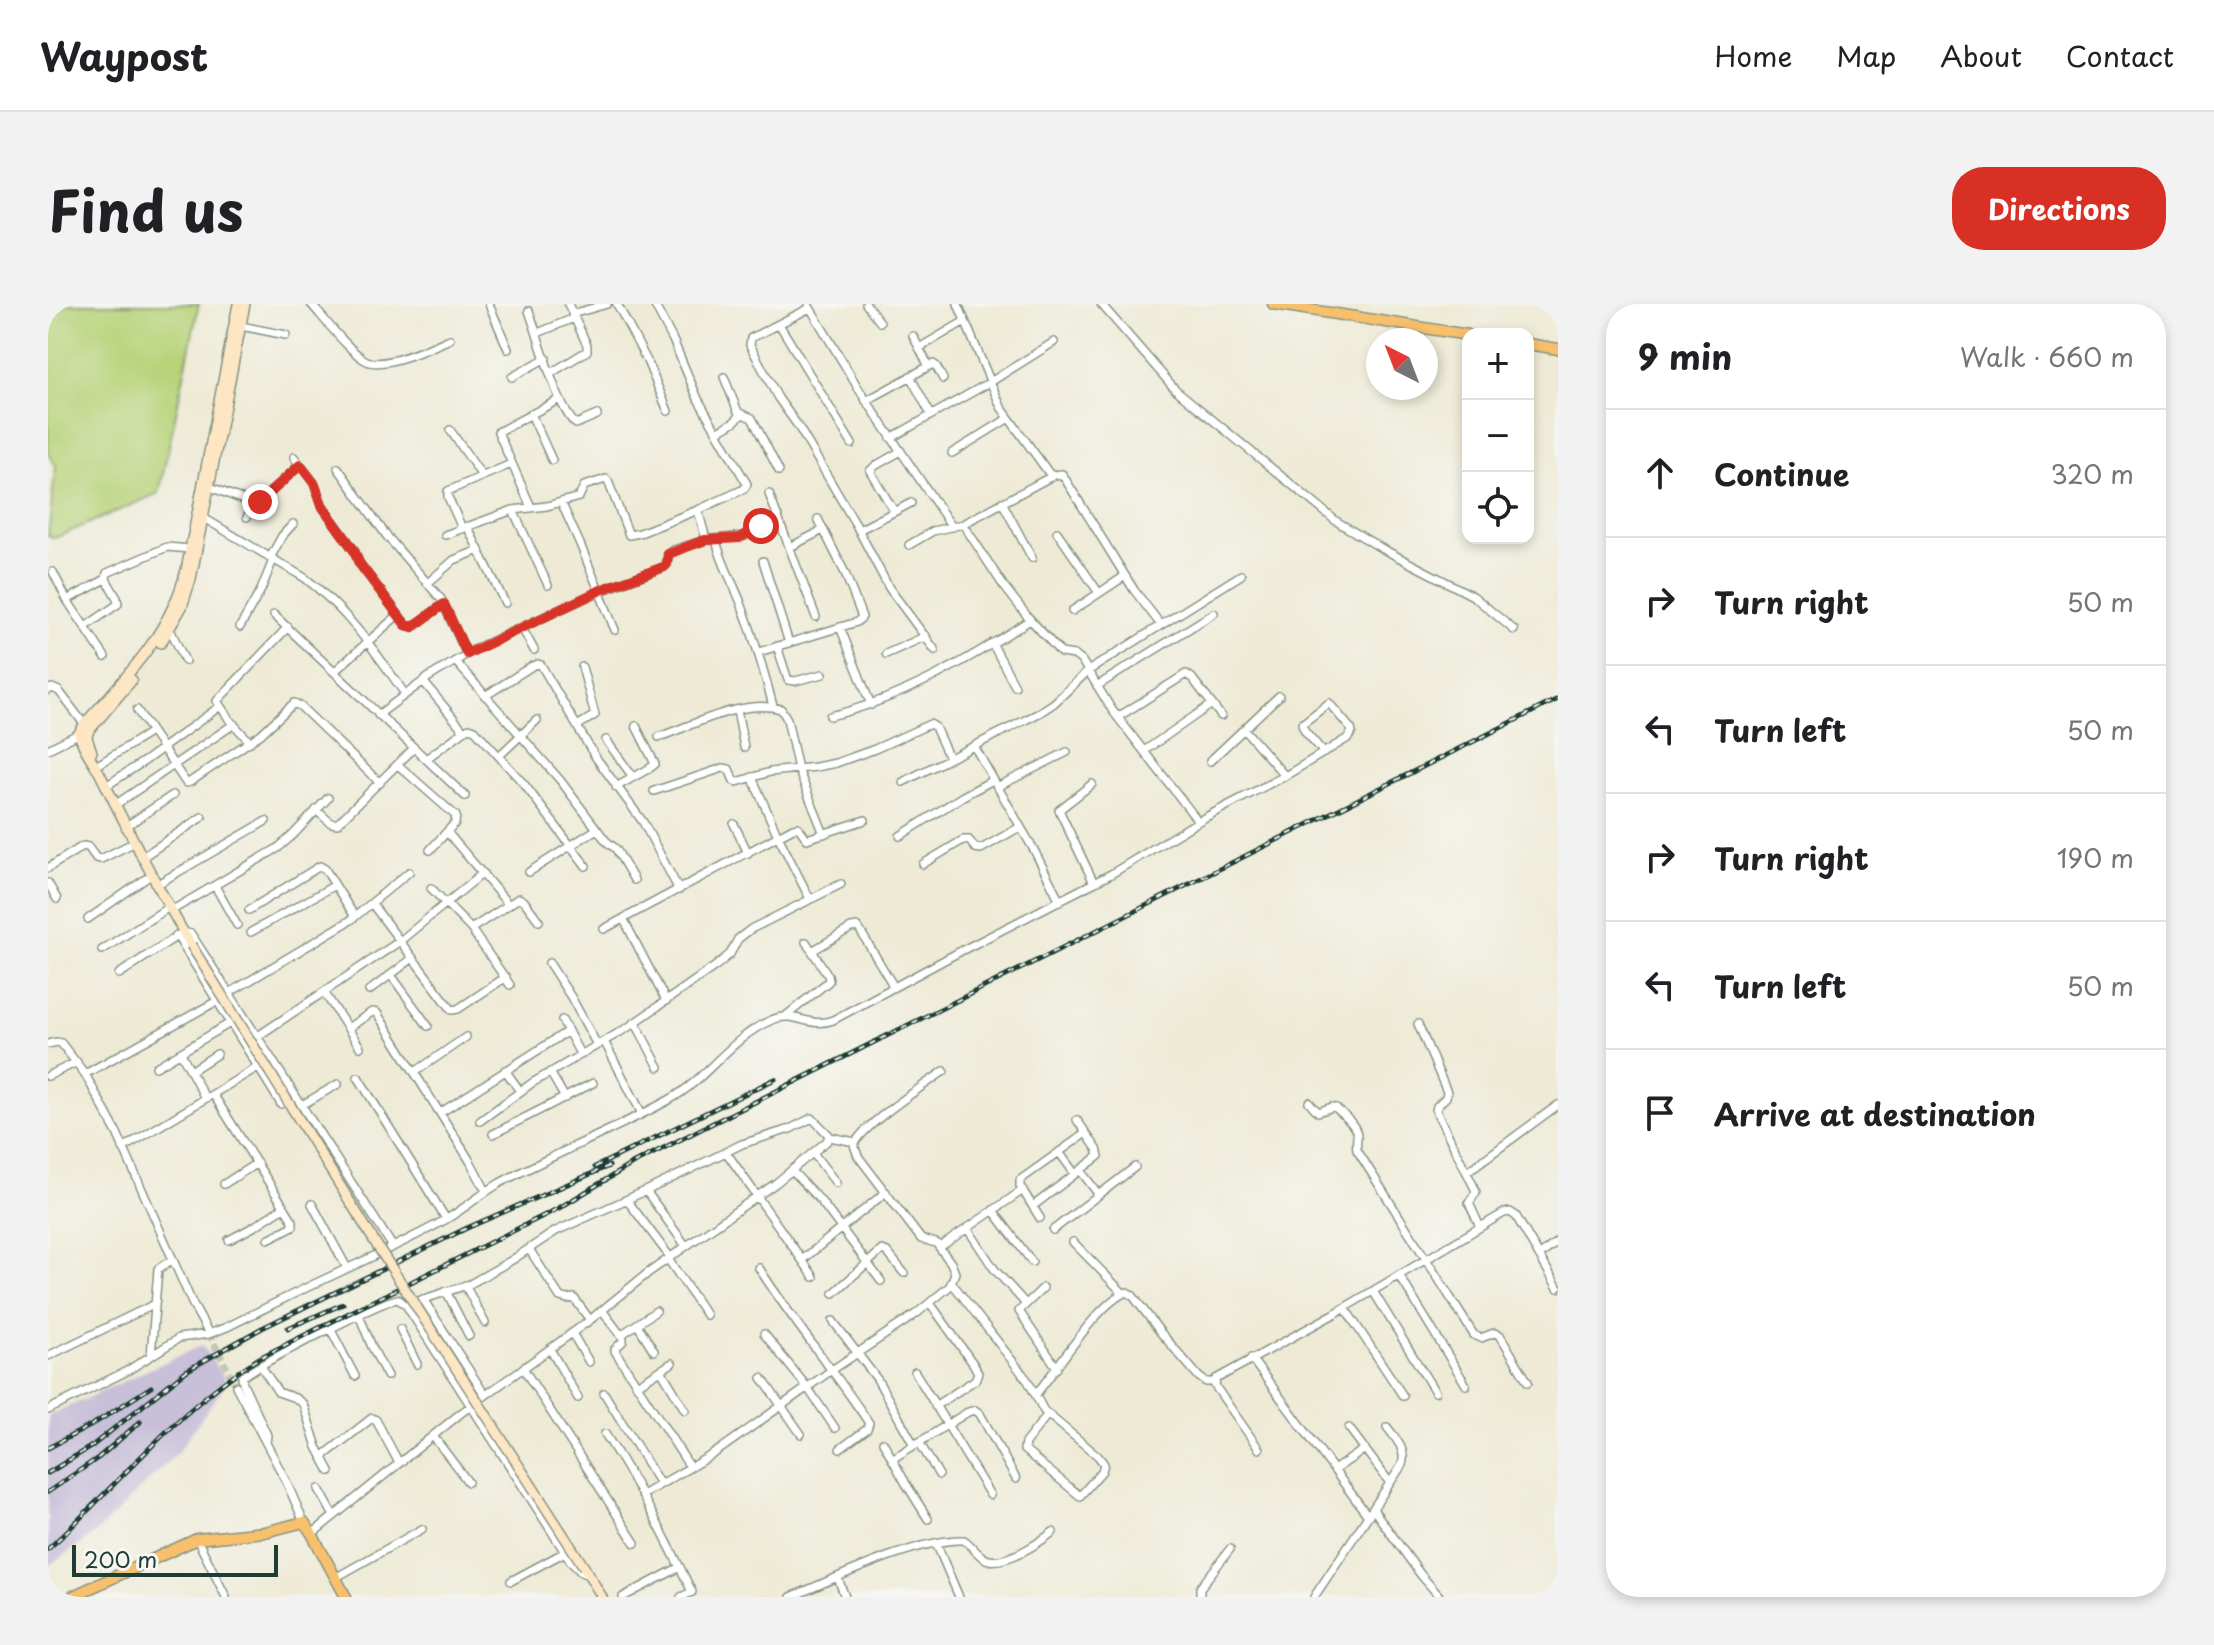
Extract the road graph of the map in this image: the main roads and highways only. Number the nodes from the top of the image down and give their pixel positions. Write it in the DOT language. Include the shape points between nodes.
graph roads {
  1 [pos="1273,304"];
  2 [pos="1306,307"];
  3 [pos="1462,334"];
  4 [pos="1534,345"];
  5 [pos="1558,349"];
  6 [pos="71,1597"];
  7 [pos="346,1597"];
  1 -- 2 [label="main road"];
  2 -- 3 [label="main road"];
  4 -- 5 [label="main road"];
  6 -- 7 [label="main road" via="197,1539 304,1522"];
}
